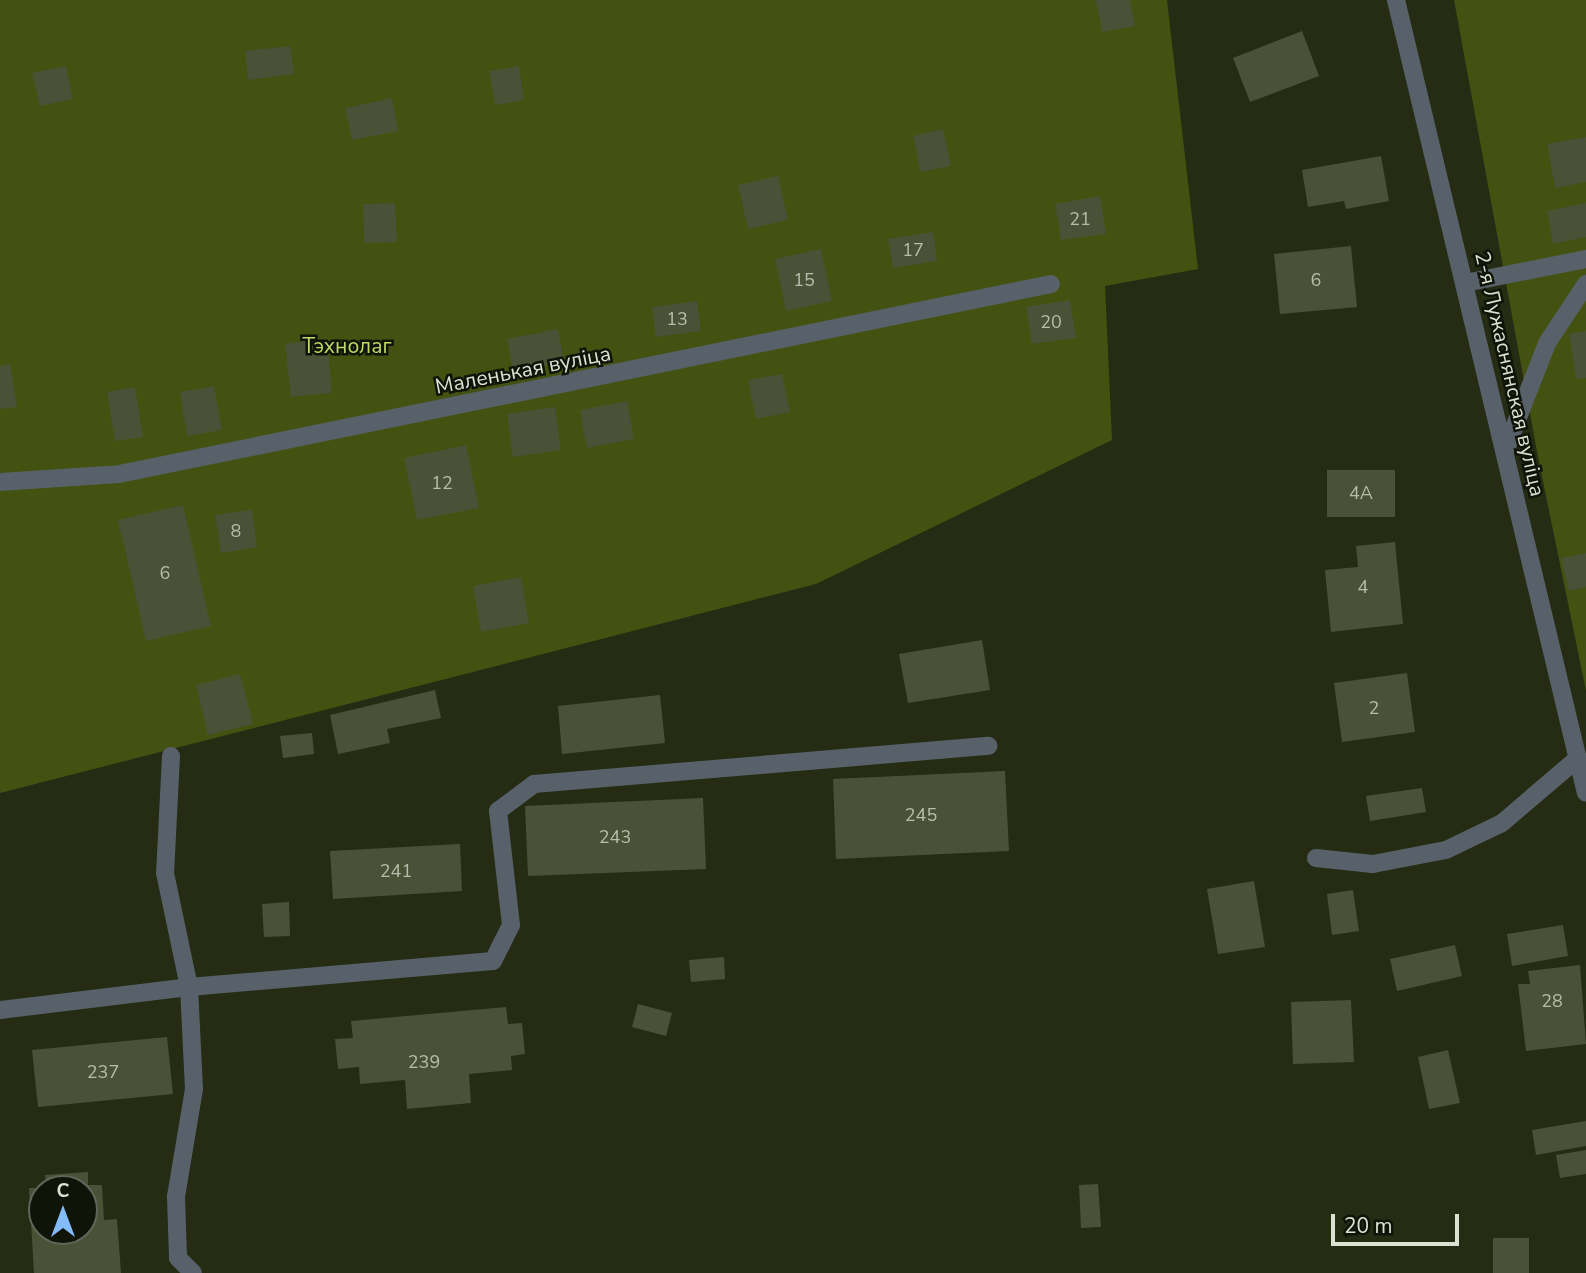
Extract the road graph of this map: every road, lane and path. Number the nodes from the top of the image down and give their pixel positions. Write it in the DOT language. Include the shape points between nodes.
graph roads {
  1 [pos="1396,0"];
  2 [pos="1586,259"];
  3 [pos="1465,283"];
  4 [pos="1051,284"];
  5 [pos="1586,284"];
  6 [pos="1505,451"];
  7 [pos="0,482"];
  8 [pos="988,746"];
  9 [pos="172,756"];
  10 [pos="1578,758"];
  11 [pos="1586,793"];
  12 [pos="1316,858"];
  13 [pos="189,987"];
  14 [pos="0,1010"];
  15 [pos="193,1273"];
  1 -- 3 [label="street, 2-я Лужаснянская вуліца"];
  2 -- 3 [label="street"];
  3 -- 6 [label="street, 2-я Лужаснянская вуліца"];
  4 -- 7 [label="street, Маленькая вуліца" via="119,474"];
  5 -- 6 [label="street" via="1547,343"];
  6 -- 10 [label="street, 2-я Лужаснянская вуліца"];
  8 -- 13 [label="street" via="534,784 498,811 511,925 493,961"];
  9 -- 13 [label="street" via="165,873"];
  10 -- 11 [label="street, 2-я Лужаснянская вуліца"];
  10 -- 12 [label="street" via="1502,823 1446,850 1373,864"];
  13 -- 14 [label="street"];
  13 -- 15 [label="street" via="194,1090 176,1197 178,1258"];
}
